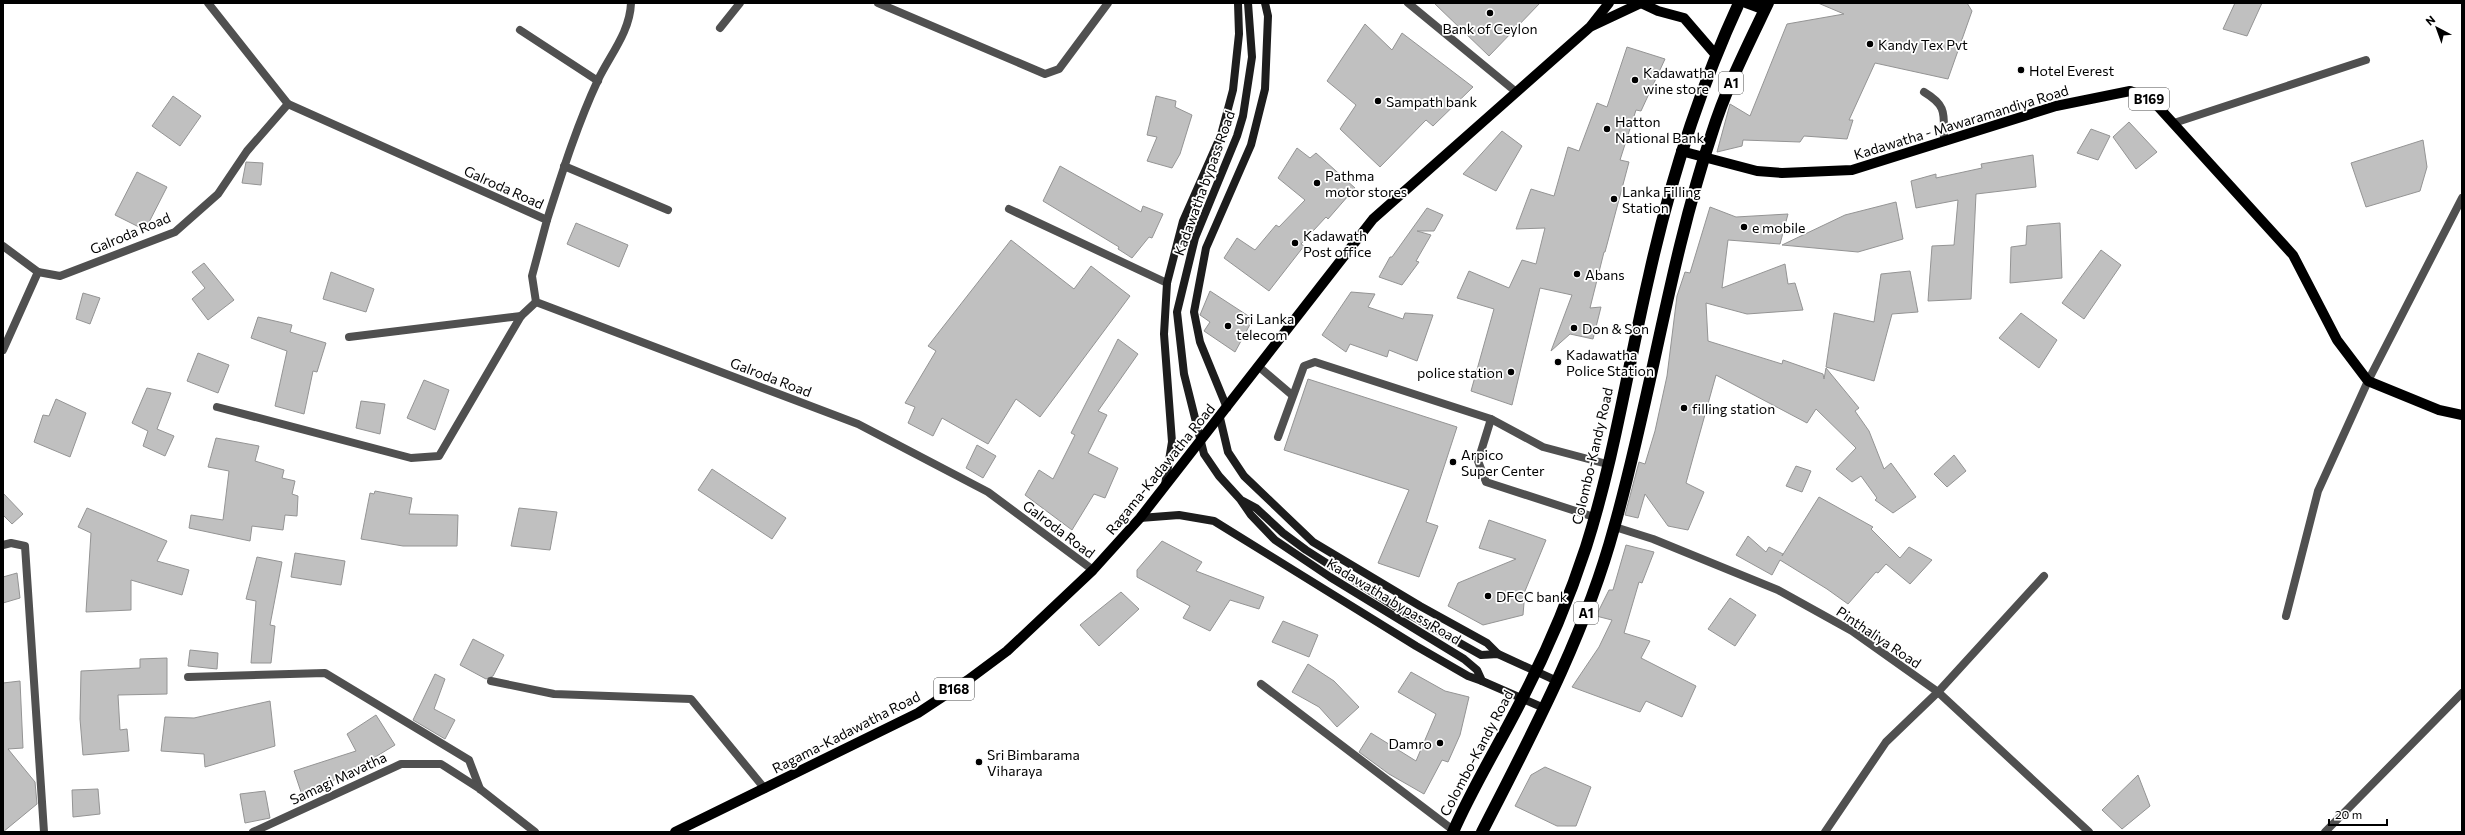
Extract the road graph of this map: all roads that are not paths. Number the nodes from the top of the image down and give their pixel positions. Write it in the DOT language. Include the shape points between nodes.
graph roads {
  1 [pos="208,3"];
  2 [pos="631,3"];
  3 [pos="740,3"];
  4 [pos="878,3"];
  5 [pos="1108,3"];
  6 [pos="1238,3"];
  7 [pos="1248,3"];
  8 [pos="1265,3"];
  9 [pos="1408,3"];
  10 [pos="1609,3"];
  11 [pos="1641,3"];
  12 [pos="1739,3"];
  13 [pos="1746,3"];
  14 [pos="1767,7"];
  15 [pos="1590,27"];
  16 [pos="720,28"];
  17 [pos="520,30"];
  18 [pos="1715,54"];
  19 [pos="2366,60"];
  20 [pos="598,81"];
  21 [pos="1515,91"];
  22 [pos="1924,92"];
  23 [pos="288,104"];
  24 [pos="2174,123"];
  25 [pos="1944,142"];
  26 [pos="1681,151"];
  27 [pos="1704,158"];
  28 [pos="564,166"];
  29 [pos="2462,198"];
  30 [pos="1009,209"];
  31 [pos="668,210"];
  32 [pos="547,220"];
  33 [pos="3,246"];
  34 [pos="38,272"];
  35 [pos="1167,283"];
  36 [pos="536,302"];
  37 [pos="521,316"];
  38 [pos="349,337"];
  39 [pos="3,350"];
  40 [pos="1258,366"];
  41 [pos="2368,381"];
  42 [pos="1292,395"];
  43 [pos="217,407"];
  44 [pos="1227,408"];
  45 [pos="2462,415"];
  46 [pos="1220,418"];
  47 [pos="1491,418"];
  48 [pos="1278,437"];
  49 [pos="1607,464"];
  50 [pos="1165,486"];
  51 [pos="1240,499"];
  52 [pos="1594,517"];
  53 [pos="1140,518"];
  54 [pos="1615,527"];
  55 [pos="3,545"];
  56 [pos="1093,570"];
  57 [pos="2044,576"];
  58 [pos="2286,616"];
  59 [pos="1498,654"];
  60 [pos="1535,672"];
  61 [pos="188,677"];
  62 [pos="491,681"];
  63 [pos="1482,681"];
  64 [pos="1557,681"];
  65 [pos="1261,684"];
  66 [pos="1938,692"];
  67 [pos="2462,693"];
  68 [pos="1523,698"];
  69 [pos="1544,708"];
  70 [pos="480,789"];
  71 [pos="765,789"];
  72 [pos="1453,831"];
  73 [pos="44,832"];
  74 [pos="253,832"];
  75 [pos="535,832"];
  76 [pos="675,832"];
  77 [pos="1482,832"];
  78 [pos="1826,832"];
  79 [pos="2089,832"];
  80 [pos="2325,832"];
  1 -- 23 [label="street"];
  2 -- 20 [label="street" via="630,20"];
  3 -- 16 [label="street"];
  4 -- 5 [label="street" via="1045,74 1059,69"];
  6 -- 35 [label="main road" via="1239,34 1233,90 1221,135 1183,221"];
  7 -- 51 [label="main road, Kadawatha bypass Road" via="1252,57 1243,116 1195,238 1177,312 1184,374 1204,454 1218,476"];
  8 -- 44 [label="main road" via="1268,16 1265,89 1251,146 1206,248 1194,312 1200,342"];
  9 -- 21 [label="street"];
  10 -- 15 [label="main road, B168"];
  11 -- 15 [label="main road, B168"];
  11 -- 18 [label="main road" via="1684,18"];
  12 -- 18 [label="highway, Colombo-Kandy Road / A1"];
  13 -- 14 [label="main road"];
  14 -- 27 [label="highway, A1" via="1736,71"];
  15 -- 21 [label="main road, Ragama-Kadawatha Road / B168"];
  17 -- 20 [label="street"];
  18 -- 26 [label="highway, Colombo-Kandy Road / A1"];
  19 -- 24 [label="street"];
  20 -- 28 [label="street"];
  21 -- 40 [label="main road, Ragama-Kadawatha Road / B168" via="1373,219"];
  22 -- 25 [label="street" via="1938,101 1942,108"];
  23 -- 32 [label="street, Galroda Road"];
  23 -- 34 [label="street, Galroda Road" via="247,151 218,194 175,232 60,276"];
  24 -- 25 [label="main road, Kadawatha - Mawaramandiya Road / B169" via="2152,100 2130,91 2056,106"];
  24 -- 41 [label="main road, Kadawatha - Mawaramandiya Road / B169" via="2293,255 2337,340"];
  25 -- 27 [label="main road, Kadawatha - Mawaramandiya Road / B169" via="1852,170 1819,173 1757,171"];
  26 -- 27 [label="main road, Kadawatha - Mawaramandiya Road"];
  26 -- 49 [label="highway, Colombo-Kandy Road / A1" via="1649,274"];
  27 -- 54 [label="highway, A1"];
  28 -- 31 [label="street"];
  28 -- 32 [label="street"];
  29 -- 41 [label="street"];
  30 -- 35 [label="street"];
  32 -- 36 [label="street, Galroda Road" via="532,276"];
  33 -- 34 [label="street, Galroda Road"];
  34 -- 39 [label="street"];
  35 -- 50 [label="main road" via="1164,334 1172,442"];
  36 -- 37 [label="street"];
  36 -- 56 [label="street, Galroda Road" via="858,424 988,492"];
  37 -- 38 [label="street"];
  37 -- 43 [label="street" via="439,456 411,458"];
  40 -- 42 [label="street"];
  40 -- 44 [label="main road, Ragama-Kadawatha Road / B168"];
  41 -- 45 [label="main road" via="2439,410"];
  41 -- 58 [label="street" via="2318,491"];
  42 -- 47 [label="street" via="1304,366 1315,362"];
  42 -- 48 [label="street"];
  44 -- 46 [label="main road, Ragama-Kadawatha Road / B168"];
  46 -- 50 [label="main road, Ragama-Kadawatha Road / B168"];
  46 -- 59 [label="main road" via="1228,452 1244,476 1313,542 1487,643"];
  47 -- 49 [label="street" via="1543,447"];
  47 -- 52 [label="street" via="1478,461 1486,482"];
  49 -- 52 [label="highway, Colombo-Kandy Road / A1"];
  50 -- 53 [label="main road, Ragama-Kadawatha Road / B168"];
  51 -- 59 [label="main road, Kadawatha bypass Road" via="1256,508 1306,550 1394,606 1481,654"];
  51 -- 63 [label="main road, Kadawatha bypass Road" via="1251,515 1275,540 1330,578 1464,658 1477,670"];
  52 -- 60 [label="highway, Colombo-Kandy Road / A1" via="1574,578"];
  53 -- 56 [label="main road, Ragama-Kadawatha Road / B168"];
  53 -- 63 [label="main road" via="1179,515 1214,522 1416,646 1468,676"];
  54 -- 64 [label="highway, A1" via="1596,587"];
  54 -- 66 [label="street, Pinthaliya Road" via="1652,539 1778,590 1852,631"];
  55 -- 73 [label="street" via="11,543 25,546"];
  56 -- 71 [label="main road, Ragama-Kadawatha Road / B168" via="1007,651 962,684 918,713"];
  57 -- 66 [label="street"];
  59 -- 60 [label="main road, Kadawatha bypass Road"];
  60 -- 64 [label="main road, Kadawatha bypass Road"];
  60 -- 68 [label="highway, Colombo-Kandy Road / A1"];
  61 -- 70 [label="street" via="325,673 469,760"];
  62 -- 71 [label="street" via="554,694 691,699"];
  63 -- 68 [label="main road"];
  64 -- 69 [label="highway, A1"];
  65 -- 72 [label="street"];
  66 -- 78 [label="street" via="1886,742"];
  66 -- 79 [label="street, Pinthaliya Road"];
  67 -- 80 [label="street"];
  68 -- 69 [label="main road"];
  68 -- 72 [label="highway, Colombo-Kandy Road / A1" via="1490,756"];
  69 -- 77 [label="highway, A1"];
  70 -- 74 [label="street, Samagi Mavatha" via="441,764 401,764"];
  70 -- 75 [label="street, Samagi Mavatha"];
  71 -- 76 [label="main road, Ragama-Kadawatha Road / B168"];
}
